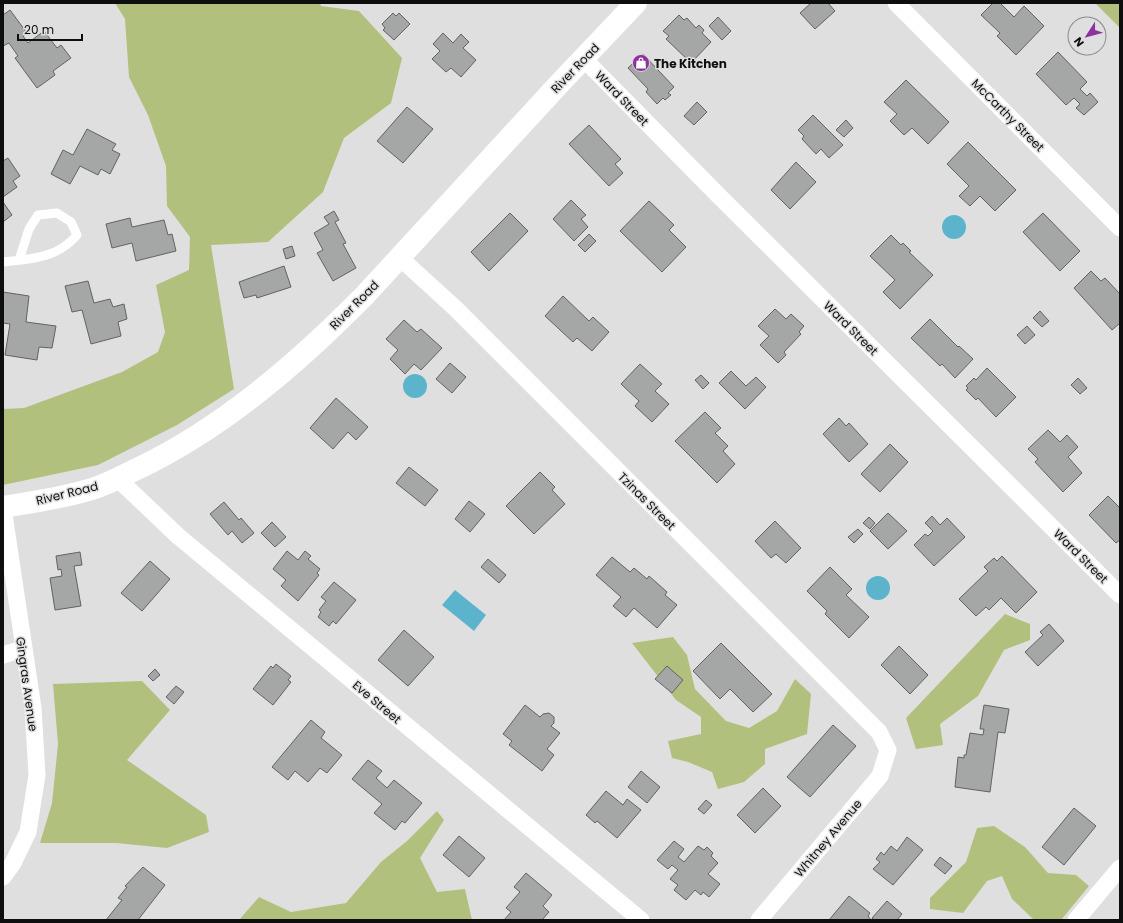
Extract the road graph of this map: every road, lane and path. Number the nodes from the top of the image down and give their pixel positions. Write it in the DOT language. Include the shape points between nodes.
graph roads {
  1 [pos="636,3"];
  2 [pos="896,3"];
  3 [pos="584,59"];
  4 [pos="1120,228"];
  5 [pos="399,257"];
  6 [pos="19,260"];
  7 [pos="3,262"];
  8 [pos="118,479"];
  9 [pos="3,507"];
  10 [pos="1120,595"];
  11 [pos="23,648"];
  12 [pos="3,655"];
  13 [pos="888,750"];
  14 [pos="1120,868"];
  15 [pos="3,877"];
  16 [pos="641,920"];
  17 [pos="759,920"];
  18 [pos="1076,920"];
  1 -- 3 [label="street, River Road"];
  2 -- 4 [label="street, McCarthy Street"];
  3 -- 5 [label="street, River Road"];
  3 -- 10 [label="street, Ward Street"];
  5 -- 8 [label="street, River Road" via="342,318 230,414 160,458"];
  5 -- 13 [label="street, Tzinas Street" via="455,308 880,732"];
  6 -- 6 [label="lane" via="55,253 70,244 77,235 71,222 57,213 38,215 28,229"];
  6 -- 7 [label="lane"];
  8 -- 9 [label="street, River Road" via="66,496"];
  8 -- 16 [label="street, Eve Street" via="178,536"];
  9 -- 11 [label="street, Gingras Avenue"];
  11 -- 12 [label="street"];
  11 -- 15 [label="street, Gingras Avenue" via="33,708 37,775 28,832"];
  13 -- 17 [label="street, Whitney Avenue" via="880,776"];
  14 -- 18 [label="street"];
}
